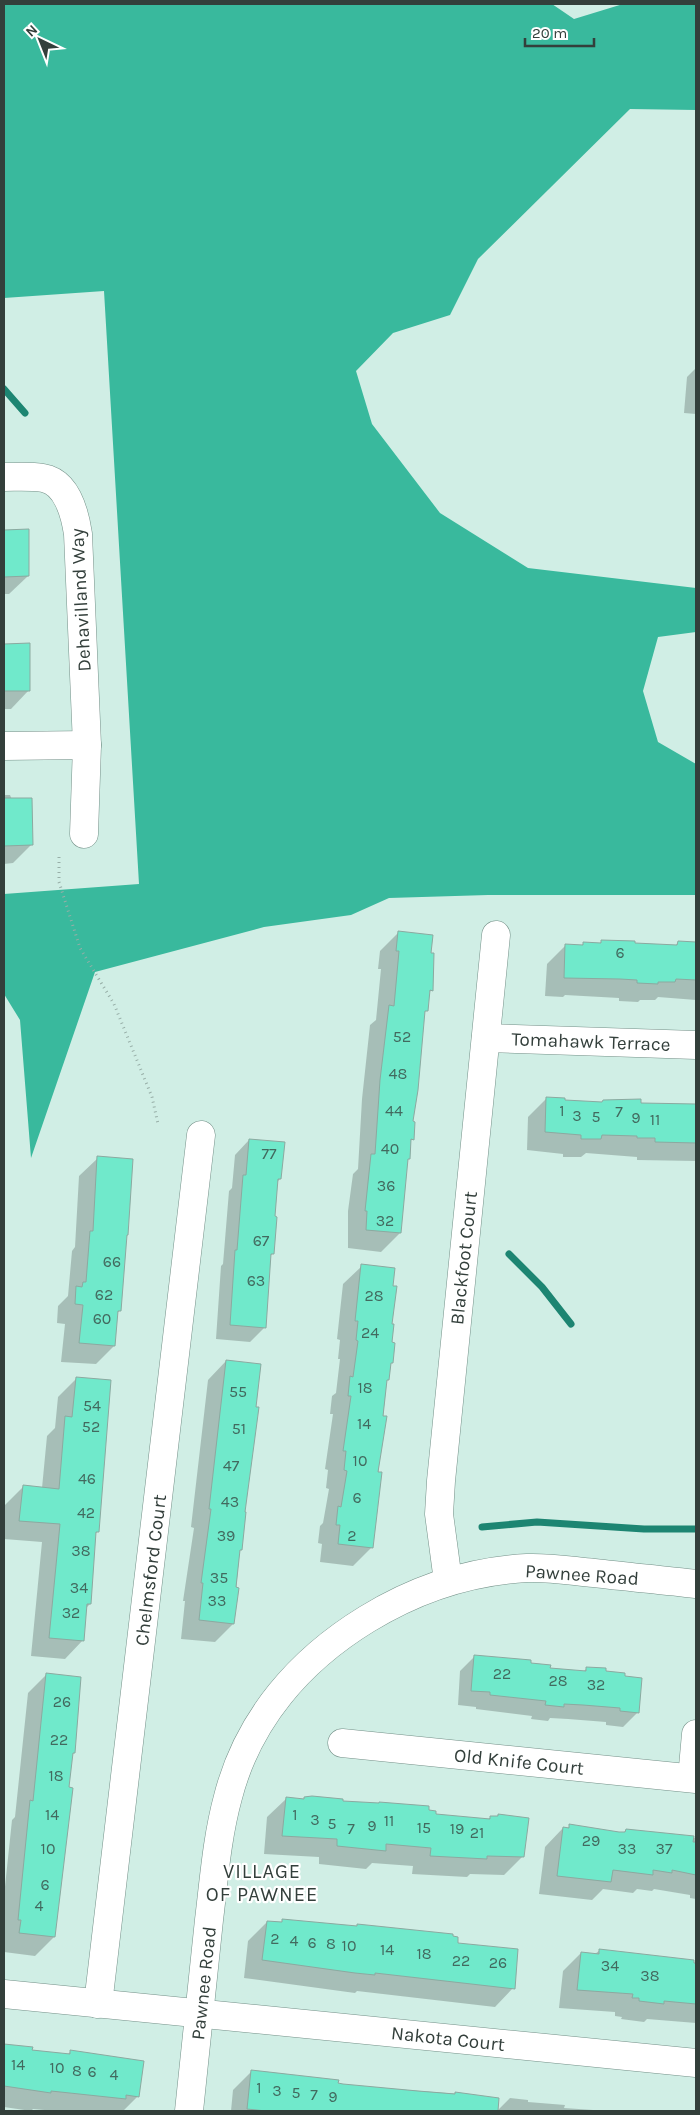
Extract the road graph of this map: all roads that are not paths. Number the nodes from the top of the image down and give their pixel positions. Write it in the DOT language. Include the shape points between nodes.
graph roads {
  1 [pos="4,477"];
  2 [pos="87,745"];
  3 [pos="4,746"];
  4 [pos="84,834"];
  5 [pos="496,935"];
  6 [pos="486,1038"];
  7 [pos="696,1045"];
  8 [pos="201,1135"];
  9 [pos="448,1581"];
  10 [pos="696,1584"];
  11 [pos="696,1734"];
  12 [pos="342,1742"];
  13 [pos="694,1778"];
  14 [pos="4,1994"];
  15 [pos="98,2004"];
  16 [pos="199,2014"];
  17 [pos="696,2063"];
  18 [pos="189,2111"];
  1 -- 2 [label="street, Dehavilland Way" via="45,478 58,486 75,513"];
  2 -- 3 [label="street"];
  2 -- 4 [label="street, Dehavilland Way"];
  5 -- 6 [label="street, Blackfoot Court"];
  6 -- 7 [label="street, Tomahawk Terrace"];
  6 -- 9 [label="street, Blackfoot Court" via="441,1481 439,1514"];
  8 -- 15 [label="street, Chelmsford Court"];
  9 -- 10 [label="street, Pawnee Road" via="529,1568"];
  9 -- 16 [label="street, Pawnee Road" via="382,1610 329,1645 275,1698 256,1727 239,1764 220,1831"];
  11 -- 13 [label="street"];
  12 -- 13 [label="street, Old Knife Court"];
  14 -- 15 [label="street, Nakota Court"];
  15 -- 16 [label="street, Nakota Court"];
  16 -- 17 [label="street, Nakota Court"];
  16 -- 18 [label="street, Pawnee Road"];
}
